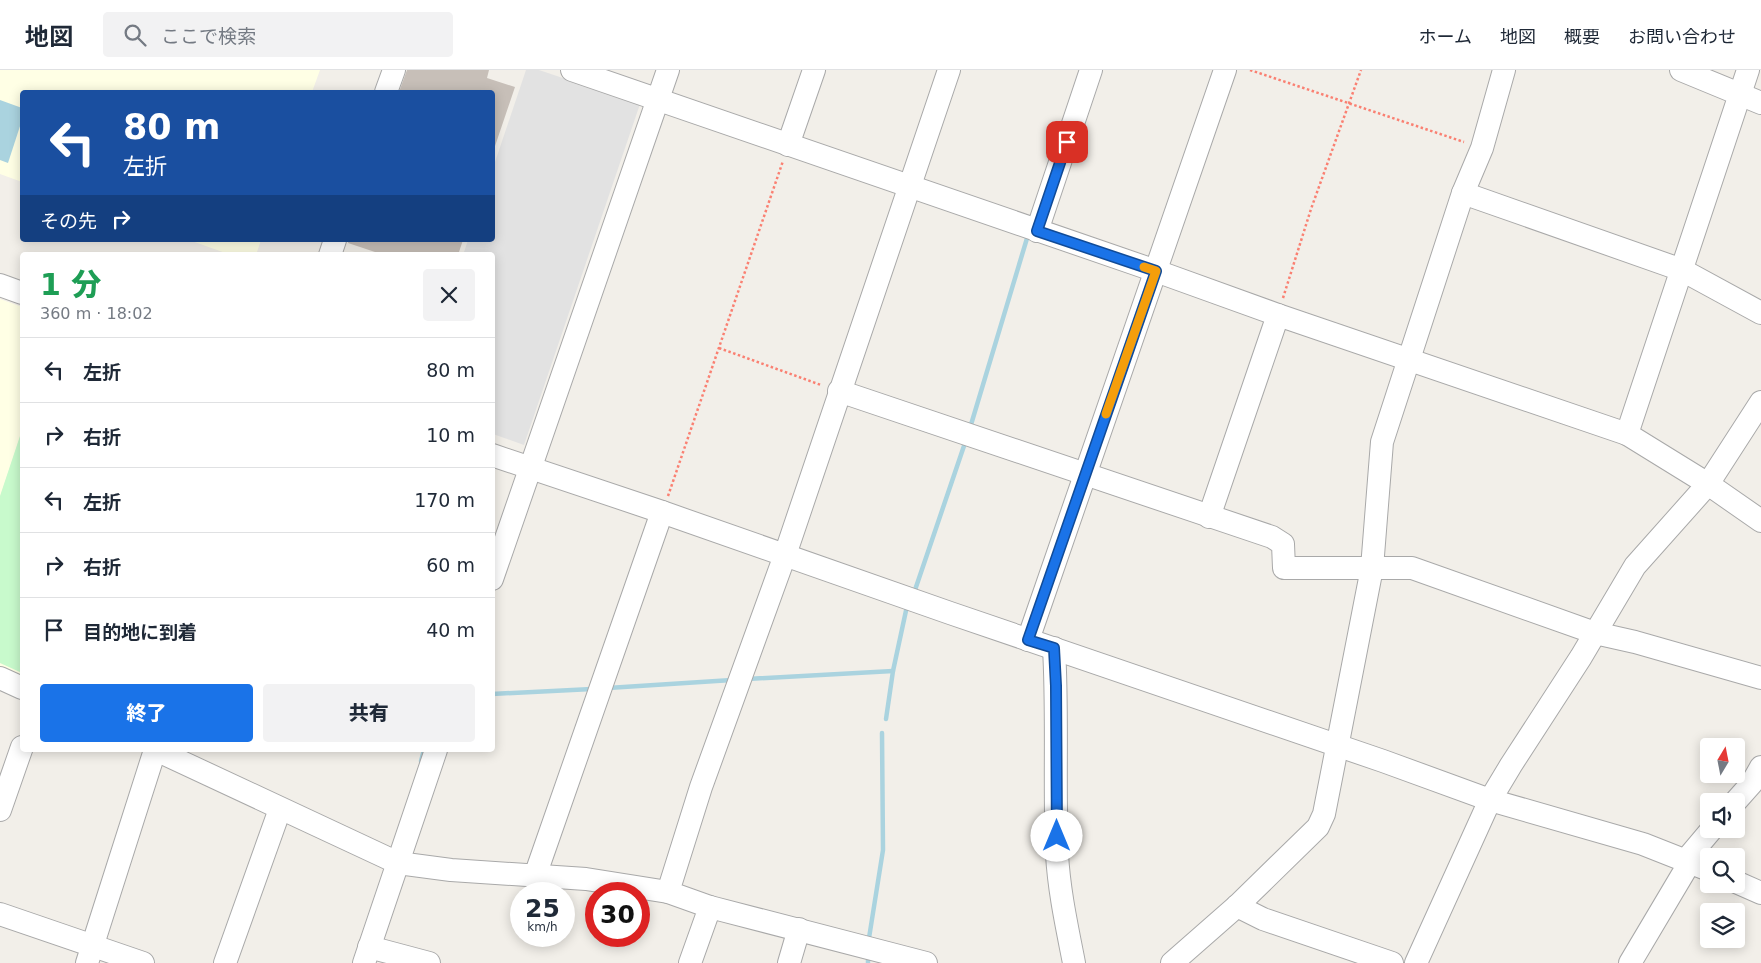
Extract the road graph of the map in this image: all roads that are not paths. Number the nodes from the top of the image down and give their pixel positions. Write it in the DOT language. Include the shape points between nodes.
graph roads {
  1 [pos="394,70"];
  2 [pos="572,70"];
  3 [pos="668,70"];
  4 [pos="814,70"];
  5 [pos="949,70"];
  6 [pos="1091,70"];
  7 [pos="1225,70"];
  8 [pos="1504,70"];
  9 [pos="1680,70"];
  10 [pos="1748,70"];
  11 [pos="387,90"];
  12 [pos="1740,94"];
  13 [pos="658,99"];
  14 [pos="1761,103"];
  15 [pos="788,145"];
  16 [pos="910,187"];
  17 [pos="1463,194"];
  18 [pos="1037,231"];
  19 [pos="1682,270"];
  20 [pos="1156,271"];
  21 [pos="0,285"];
  22 [pos="20,292"];
  23 [pos="1761,313"];
  24 [pos="1278,315"];
  25 [pos="1409,359"];
  26 [pos="839,391"];
  27 [pos="1761,402"];
  28 [pos="1627,434"];
  29 [pos="495,456"];
  30 [pos="530,468"];
  31 [pos="1085,474"];
  32 [pos="1708,484"];
  33 [pos="662,512"];
  34 [pos="1209,517"];
  35 [pos="1761,521"];
  36 [pos="784,554"];
  37 [pos="1372,568"];
  38 [pos="495,570"];
  39 [pos="1595,633"];
  40 [pos="1028,640"];
  41 [pos="1054,648"];
  42 [pos="0,678"];
  43 [pos="1761,678"];
  44 [pos="20,687"];
  45 [pos="1338,745"];
  46 [pos="20,752"];
  47 [pos="154,752"];
  48 [pos="159,752"];
  49 [pos="435,752"];
  50 [pos="1758,779"];
  51 [pos="1744,793"];
  52 [pos="1490,800"];
  53 [pos="280,809"];
  54 [pos="0,810"];
  55 [pos="1708,838"];
  56 [pos="398,863"];
  57 [pos="1695,864"];
  58 [pos="535,876"];
  59 [pos="1745,886"];
  60 [pos="668,892"];
  61 [pos="1761,893"];
  62 [pos="1237,906"];
  63 [pos="710,907"];
  64 [pos="0,914"];
  65 [pos="799,929"];
  66 [pos="90,954"];
  67 [pos="366,955"];
  68 [pos="916,962"];
  69 [pos="143,963"];
  70 [pos="225,963"];
  71 [pos="429,963"];
  72 [pos="690,963"];
  73 [pos="789,963"];
  74 [pos="1074,963"];
  75 [pos="1172,963"];
  76 [pos="1392,963"];
  77 [pos="1416,963"];
  78 [pos="1630,963"];
  1 -- 11 [label="street"];
  2 -- 13 [label="street"];
  3 -- 13 [label="street"];
  4 -- 15 [label="street"];
  5 -- 16 [label="street"];
  6 -- 18 [label="street"];
  7 -- 20 [label="street"];
  8 -- 17 [label="street" via="1482,148"];
  9 -- 12 [label="street"];
  10 -- 12 [label="street"];
  12 -- 14 [label="street"];
  12 -- 19 [label="street"];
  13 -- 15 [label="street"];
  13 -- 30 [label="street"];
  15 -- 16 [label="street"];
  16 -- 18 [label="street"];
  16 -- 26 [label="street"];
  17 -- 19 [label="street"];
  17 -- 25 [label="street"];
  18 -- 20 [label="street"];
  19 -- 23 [label="street"];
  19 -- 28 [label="street"];
  20 -- 24 [label="street"];
  20 -- 31 [label="street"];
  21 -- 22 [label="street"];
  24 -- 25 [label="street"];
  24 -- 34 [label="street"];
  25 -- 28 [label="street"];
  25 -- 37 [label="street" via="1382,442"];
  26 -- 31 [label="street"];
  26 -- 36 [label="street"];
  27 -- 32 [label="street"];
  28 -- 32 [label="street"];
  29 -- 30 [label="street"];
  30 -- 33 [label="street"];
  30 -- 38 [label="street"];
  31 -- 34 [label="street"];
  31 -- 40 [label="street"];
  32 -- 35 [label="street"];
  32 -- 39 [label="street" via="1636,566"];
  33 -- 36 [label="street"];
  33 -- 58 [label="street"];
  34 -- 37 [label="street" via="1272,537 1283,544 1284,568"];
  36 -- 40 [label="street"];
  36 -- 60 [label="street" via="701,787"];
  37 -- 39 [label="street" via="1412,568"];
  37 -- 45 [label="street"];
  39 -- 43 [label="street"];
  39 -- 52 [label="street"];
  40 -- 41 [label="street"];
  41 -- 45 [label="street"];
  41 -- 74 [label="street" via="1057,855"];
  42 -- 44 [label="street"];
  45 -- 52 [label="street"];
  45 -- 62 [label="street" via="1324,814 1318,827"];
  46 -- 54 [label="street"];
  47 -- 66 [label="street"];
  48 -- 53 [label="street"];
  49 -- 56 [label="street"];
  50 -- 51 [label="street"];
  52 -- 57 [label="street" via="1643,844"];
  52 -- 77 [label="street"];
  53 -- 56 [label="street"];
  53 -- 70 [label="street"];
  55 -- 57 [label="street"];
  56 -- 58 [label="street"];
  56 -- 67 [label="street"];
  57 -- 78 [label="street"];
  58 -- 60 [label="street" via="586,879"];
  59 -- 61 [label="street"];
  60 -- 63 [label="street"];
  62 -- 75 [label="street"];
  62 -- 76 [label="street" via="1263,919"];
  63 -- 65 [label="street"];
  63 -- 72 [label="street"];
  64 -- 66 [label="street"];
  65 -- 68 [label="street"];
  65 -- 73 [label="street"];
  66 -- 69 [label="street"];
  67 -- 71 [label="street"];
}
